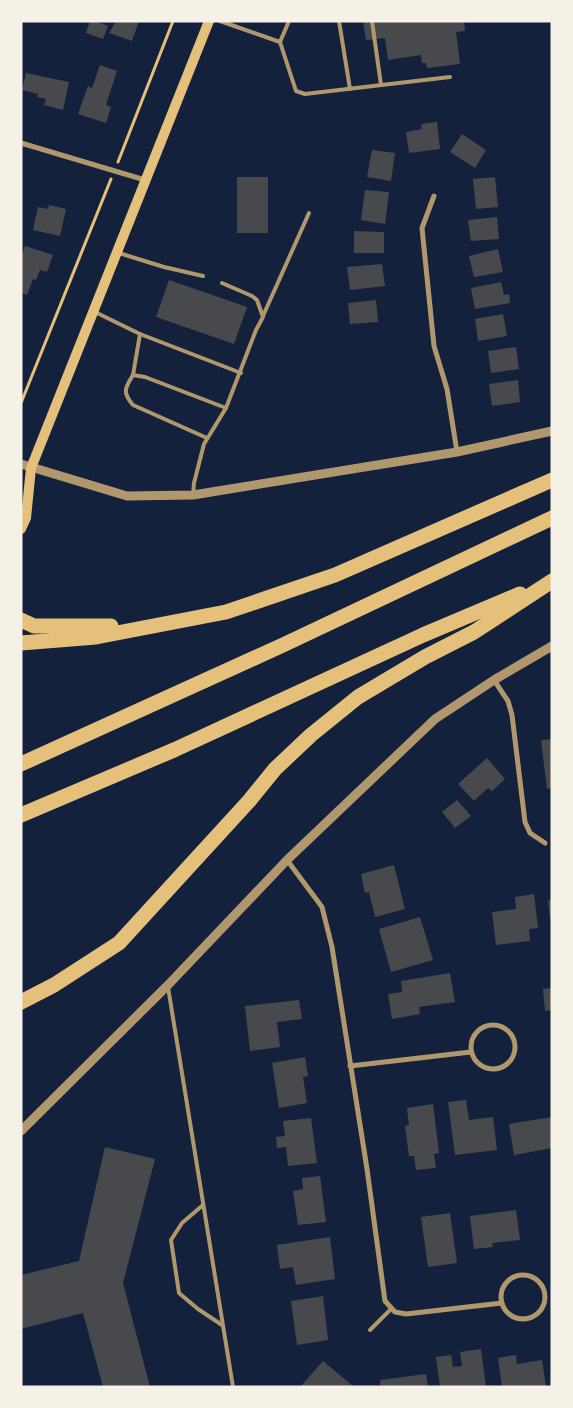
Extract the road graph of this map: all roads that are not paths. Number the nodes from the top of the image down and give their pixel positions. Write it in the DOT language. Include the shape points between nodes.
graph roads {
  1 [pos="208,21"];
  2 [pos="220,21"];
  3 [pos="289,21"];
  4 [pos="339,21"];
  5 [pos="372,21"];
  6 [pos="280,42"];
  7 [pos="450,77"];
  8 [pos="381,85"];
  9 [pos="350,89"];
  10 [pos="21,143"];
  11 [pos="146,180"];
  12 [pos="434,196"];
  13 [pos="309,213"];
  14 [pos="117,252"];
  15 [pos="203,276"];
  16 [pos="222,283"];
  17 [pos="93,312"];
  18 [pos="263,317"];
  19 [pos="140,334"];
  20 [pos="241,373"];
  21 [pos="133,375"];
  22 [pos="226,408"];
  23 [pos="552,431"];
  24 [pos="208,438"];
  25 [pos="457,452"];
  26 [pos="26,466"];
  27 [pos="21,480"];
  28 [pos="552,480"];
  29 [pos="193,495"];
  30 [pos="552,518"];
  31 [pos="21,529"];
  32 [pos="552,581"];
  33 [pos="21,620"];
  34 [pos="160,624"];
  35 [pos="21,643"];
  36 [pos="552,646"];
  37 [pos="494,680"];
  38 [pos="21,764"];
  39 [pos="21,815"];
  40 [pos="545,843"];
  41 [pos="287,860"];
  42 [pos="168,985"];
  43 [pos="21,1002"];
  44 [pos="472,1052"];
  45 [pos="350,1066"];
  46 [pos="21,1131"];
  47 [pos="203,1205"];
  48 [pos="502,1304"];
  49 [pos="391,1309"];
  50 [pos="223,1325"];
  51 [pos="370,1330"];
  52 [pos="233,1387"];
  1 -- 11 [label="main road"];
  2 -- 6 [label="lane"];
  3 -- 6 [label="lane"];
  4 -- 9 [label="lane"];
  5 -- 8 [label="lane"];
  6 -- 9 [label="lane" via="296,91 305,94"];
  7 -- 8 [label="lane"];
  8 -- 9 [label="lane"];
  10 -- 11 [label="street"];
  11 -- 14 [label="main road"];
  12 -- 25 [label="street" via="422,228 434,346 447,389"];
  13 -- 18 [label="lane"];
  14 -- 15 [label="lane" via="164,268"];
  14 -- 17 [label="main road"];
  16 -- 18 [label="lane" via="257,300"];
  17 -- 19 [label="lane"];
  17 -- 26 [label="main road"];
  18 -- 20 [label="lane"];
  19 -- 20 [label="lane"];
  19 -- 21 [label="lane"];
  20 -- 22 [label="lane"];
  21 -- 22 [label="lane"];
  21 -- 24 [label="lane" via="125,387 126,397 133,405"];
  22 -- 24 [label="lane"];
  23 -- 25 [label="street"];
  24 -- 29 [label="lane"];
  25 -- 29 [label="street"];
  26 -- 27 [label="main road"];
  26 -- 29 [label="street" via="127,496"];
  26 -- 31 [label="main road" via="26,518"];
  28 -- 34 [label="highway" via="335,575 226,612"];
  30 -- 38 [label="highway"];
  32 -- 39 [label="highway" via="423,635 174,750"];
  32 -- 43 [label="highway" via="474,632 358,697 275,768 249,801 119,943"];
  33 -- 34 [label="highway" via="34,626"];
  34 -- 35 [label="highway" via="96,636"];
  36 -- 37 [label="street"];
  37 -- 40 [label="street" via="508,701 512,715 525,822 530,833"];
  37 -- 41 [label="street" via="435,719"];
  41 -- 42 [label="street"];
  41 -- 45 [label="street" via="322,907 332,947"];
  42 -- 46 [label="street"];
  42 -- 47 [label="lane"];
  44 -- 44 [label="street" via="485,1068 499,1069 511,1061 514,1040 499,1026 484,1027 473,1037"];
  44 -- 45 [label="street"];
  45 -- 49 [label="street" via="384,1296"];
  47 -- 50 [label="lane"];
  47 -- 50 [label="lane" via="182,1223 171,1240 179,1293"];
  48 -- 48 [label="street" via="517,1318 531,1318 545,1303 544,1289 534,1278 513,1278 503,1289"];
  48 -- 49 [label="street" via="406,1314"];
  49 -- 51 [label="lane"];
  50 -- 52 [label="lane"];
}
